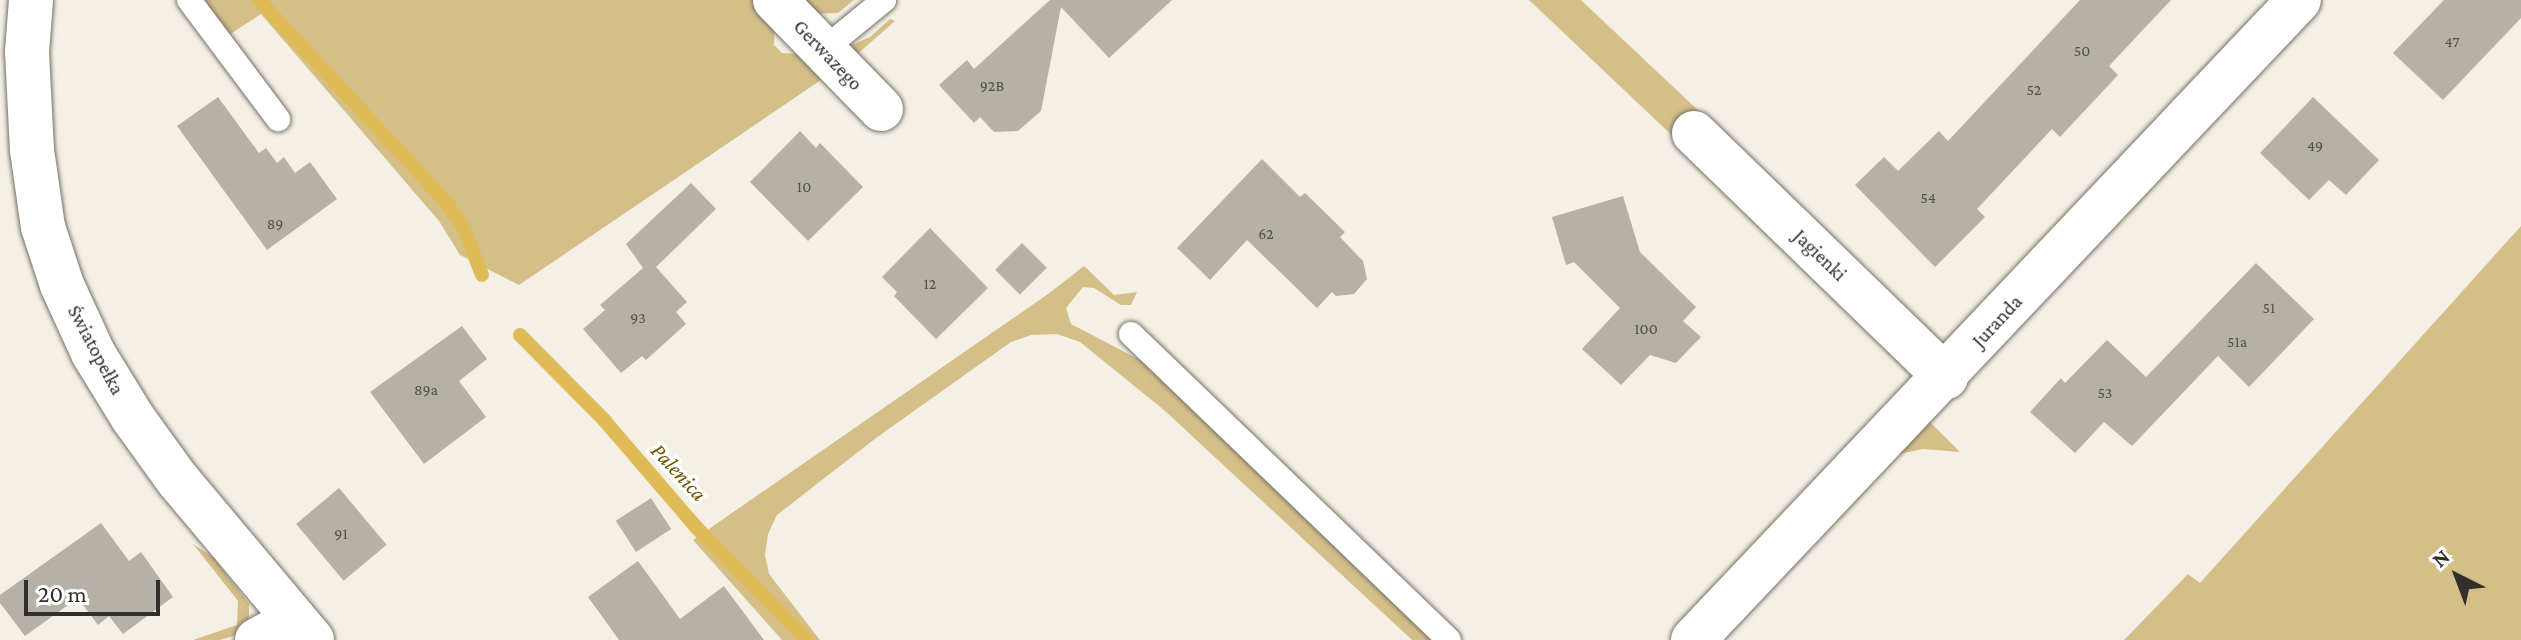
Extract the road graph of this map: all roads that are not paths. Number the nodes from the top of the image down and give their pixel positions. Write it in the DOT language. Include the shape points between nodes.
graph roads {
  1 [pos="31,0"];
  2 [pos="189,0"];
  3 [pos="775,0"];
  4 [pos="884,0"];
  5 [pos="2299,0"];
  6 [pos="823,50"];
  7 [pos="881,109"];
  8 [pos="278,119"];
  9 [pos="1694,133"];
  10 [pos="1131,334"];
  11 [pos="1946,377"];
  12 [pos="287,633"];
  13 [pos="1449,640"];
  14 [pos="1693,640"];
  1 -- 12 [label="street, Światopełka" via="27,52 32,150 43,227 62,285 93,353 133,418"];
  2 -- 8 [label="lane"];
  3 -- 6 [label="street, Gerwazego"];
  4 -- 6 [label="lane"];
  5 -- 11 [label="street, Juranda"];
  6 -- 7 [label="street, Gerwazego"];
  9 -- 11 [label="street, Jagienki"];
  10 -- 13 [label="lane"];
  11 -- 14 [label="street, Juranda"];
}
